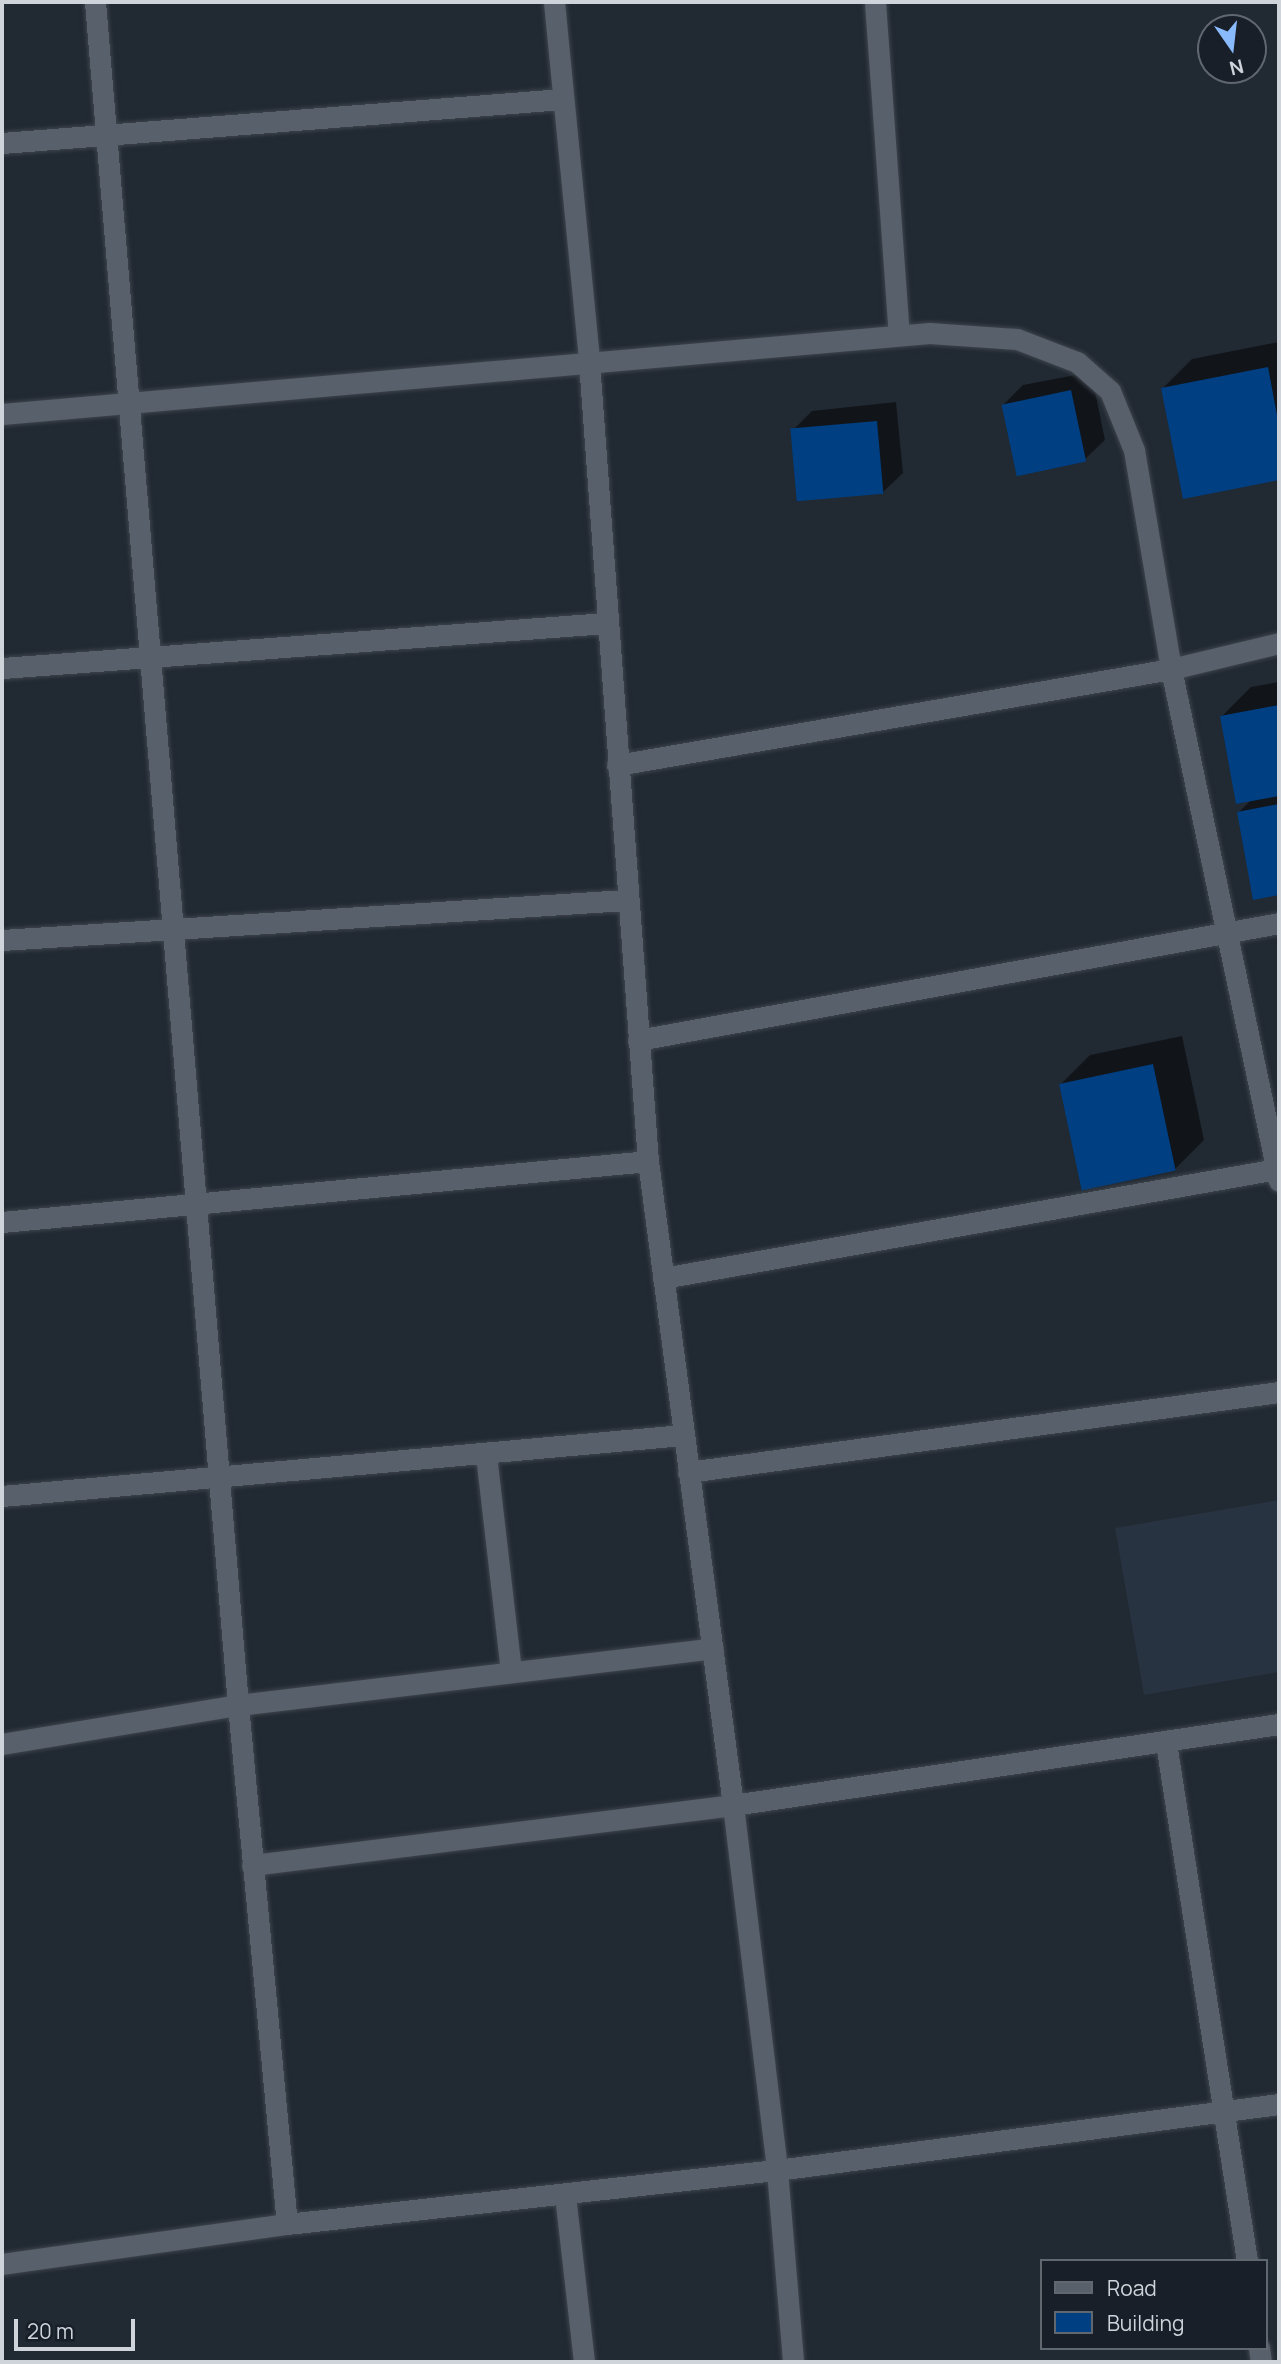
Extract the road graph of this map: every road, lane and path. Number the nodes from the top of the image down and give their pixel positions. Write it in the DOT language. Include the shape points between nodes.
graph roads {
  1 [pos="95,2"];
  2 [pos="554,2"];
  3 [pos="875,2"];
  4 [pos="562,99"];
  5 [pos="106,135"];
  6 [pos="2,143"];
  7 [pos="899,335"];
  8 [pos="589,362"];
  9 [pos="128,403"];
  10 [pos="2,414"];
  11 [pos="606,623"];
  12 [pos="1279,643"];
  13 [pos="150,659"];
  14 [pos="2,668"];
  15 [pos="1171,669"];
  16 [pos="617,765"];
  17 [pos="626,900"];
  18 [pos="1279,922"];
  19 [pos="173,932"];
  20 [pos="1228,932"];
  21 [pos="2,940"];
  22 [pos="638,1040"];
  23 [pos="648,1161"];
  24 [pos="1278,1175"];
  25 [pos="196,1202"];
  26 [pos="2,1222"];
  27 [pos="663,1278"];
  28 [pos="1279,1392"];
  29 [pos="683,1435"];
  30 [pos="486,1455"];
  31 [pos="688,1472"];
  32 [pos="219,1475"];
  33 [pos="2,1496"];
  34 [pos="713,1648"];
  35 [pos="511,1670"];
  36 [pos="238,1706"];
  37 [pos="1279,1724"];
  38 [pos="1166,1743"];
  39 [pos="2,1744"];
  40 [pos="733,1805"];
  41 [pos="252,1865"];
  42 [pos="1279,2104"];
  43 [pos="1226,2112"];
  44 [pos="777,2170"];
  45 [pos="565,2195"];
  46 [pos="286,2224"];
  47 [pos="1247,2259"];
  48 [pos="2,2264"];
  49 [pos="584,2362"];
  50 [pos="793,2362"];
  1 -- 5 [label="street"];
  2 -- 4 [label="street"];
  3 -- 7 [label="street"];
  4 -- 5 [label="street"];
  4 -- 8 [label="street"];
  5 -- 6 [label="street"];
  5 -- 9 [label="street"];
  7 -- 8 [label="street"];
  7 -- 15 [label="street" via="929,332 1017,339 1077,362 1110,391 1134,450"];
  8 -- 9 [label="street"];
  8 -- 11 [label="street"];
  9 -- 10 [label="street"];
  9 -- 13 [label="street"];
  11 -- 13 [label="street"];
  11 -- 16 [label="street"];
  12 -- 15 [label="street"];
  13 -- 14 [label="street"];
  13 -- 19 [label="street"];
  15 -- 16 [label="street"];
  15 -- 20 [label="street"];
  16 -- 17 [label="street"];
  17 -- 19 [label="street"];
  17 -- 22 [label="street"];
  18 -- 20 [label="street"];
  19 -- 21 [label="street"];
  19 -- 25 [label="street"];
  20 -- 22 [label="street"];
  20 -- 24 [label="street"];
  22 -- 23 [label="street"];
  23 -- 25 [label="street"];
  23 -- 27 [label="street"];
  24 -- 27 [label="street"];
  25 -- 26 [label="street"];
  25 -- 32 [label="street"];
  27 -- 29 [label="street"];
  28 -- 31 [label="street"];
  29 -- 30 [label="street"];
  29 -- 31 [label="street"];
  30 -- 32 [label="street"];
  30 -- 35 [label="street"];
  31 -- 34 [label="street"];
  32 -- 33 [label="street"];
  32 -- 36 [label="street"];
  34 -- 35 [label="street"];
  34 -- 40 [label="street"];
  35 -- 36 [label="street"];
  36 -- 39 [label="street"];
  36 -- 41 [label="street"];
  37 -- 38 [label="street"];
  38 -- 40 [label="street"];
  38 -- 43 [label="street"];
  40 -- 41 [label="street"];
  40 -- 44 [label="street"];
  41 -- 46 [label="street"];
  42 -- 43 [label="street"];
  43 -- 44 [label="street"];
  43 -- 47 [label="street"];
  44 -- 45 [label="street"];
  44 -- 50 [label="street"];
  45 -- 46 [label="street"];
  45 -- 49 [label="street"];
  46 -- 48 [label="street"];
}
